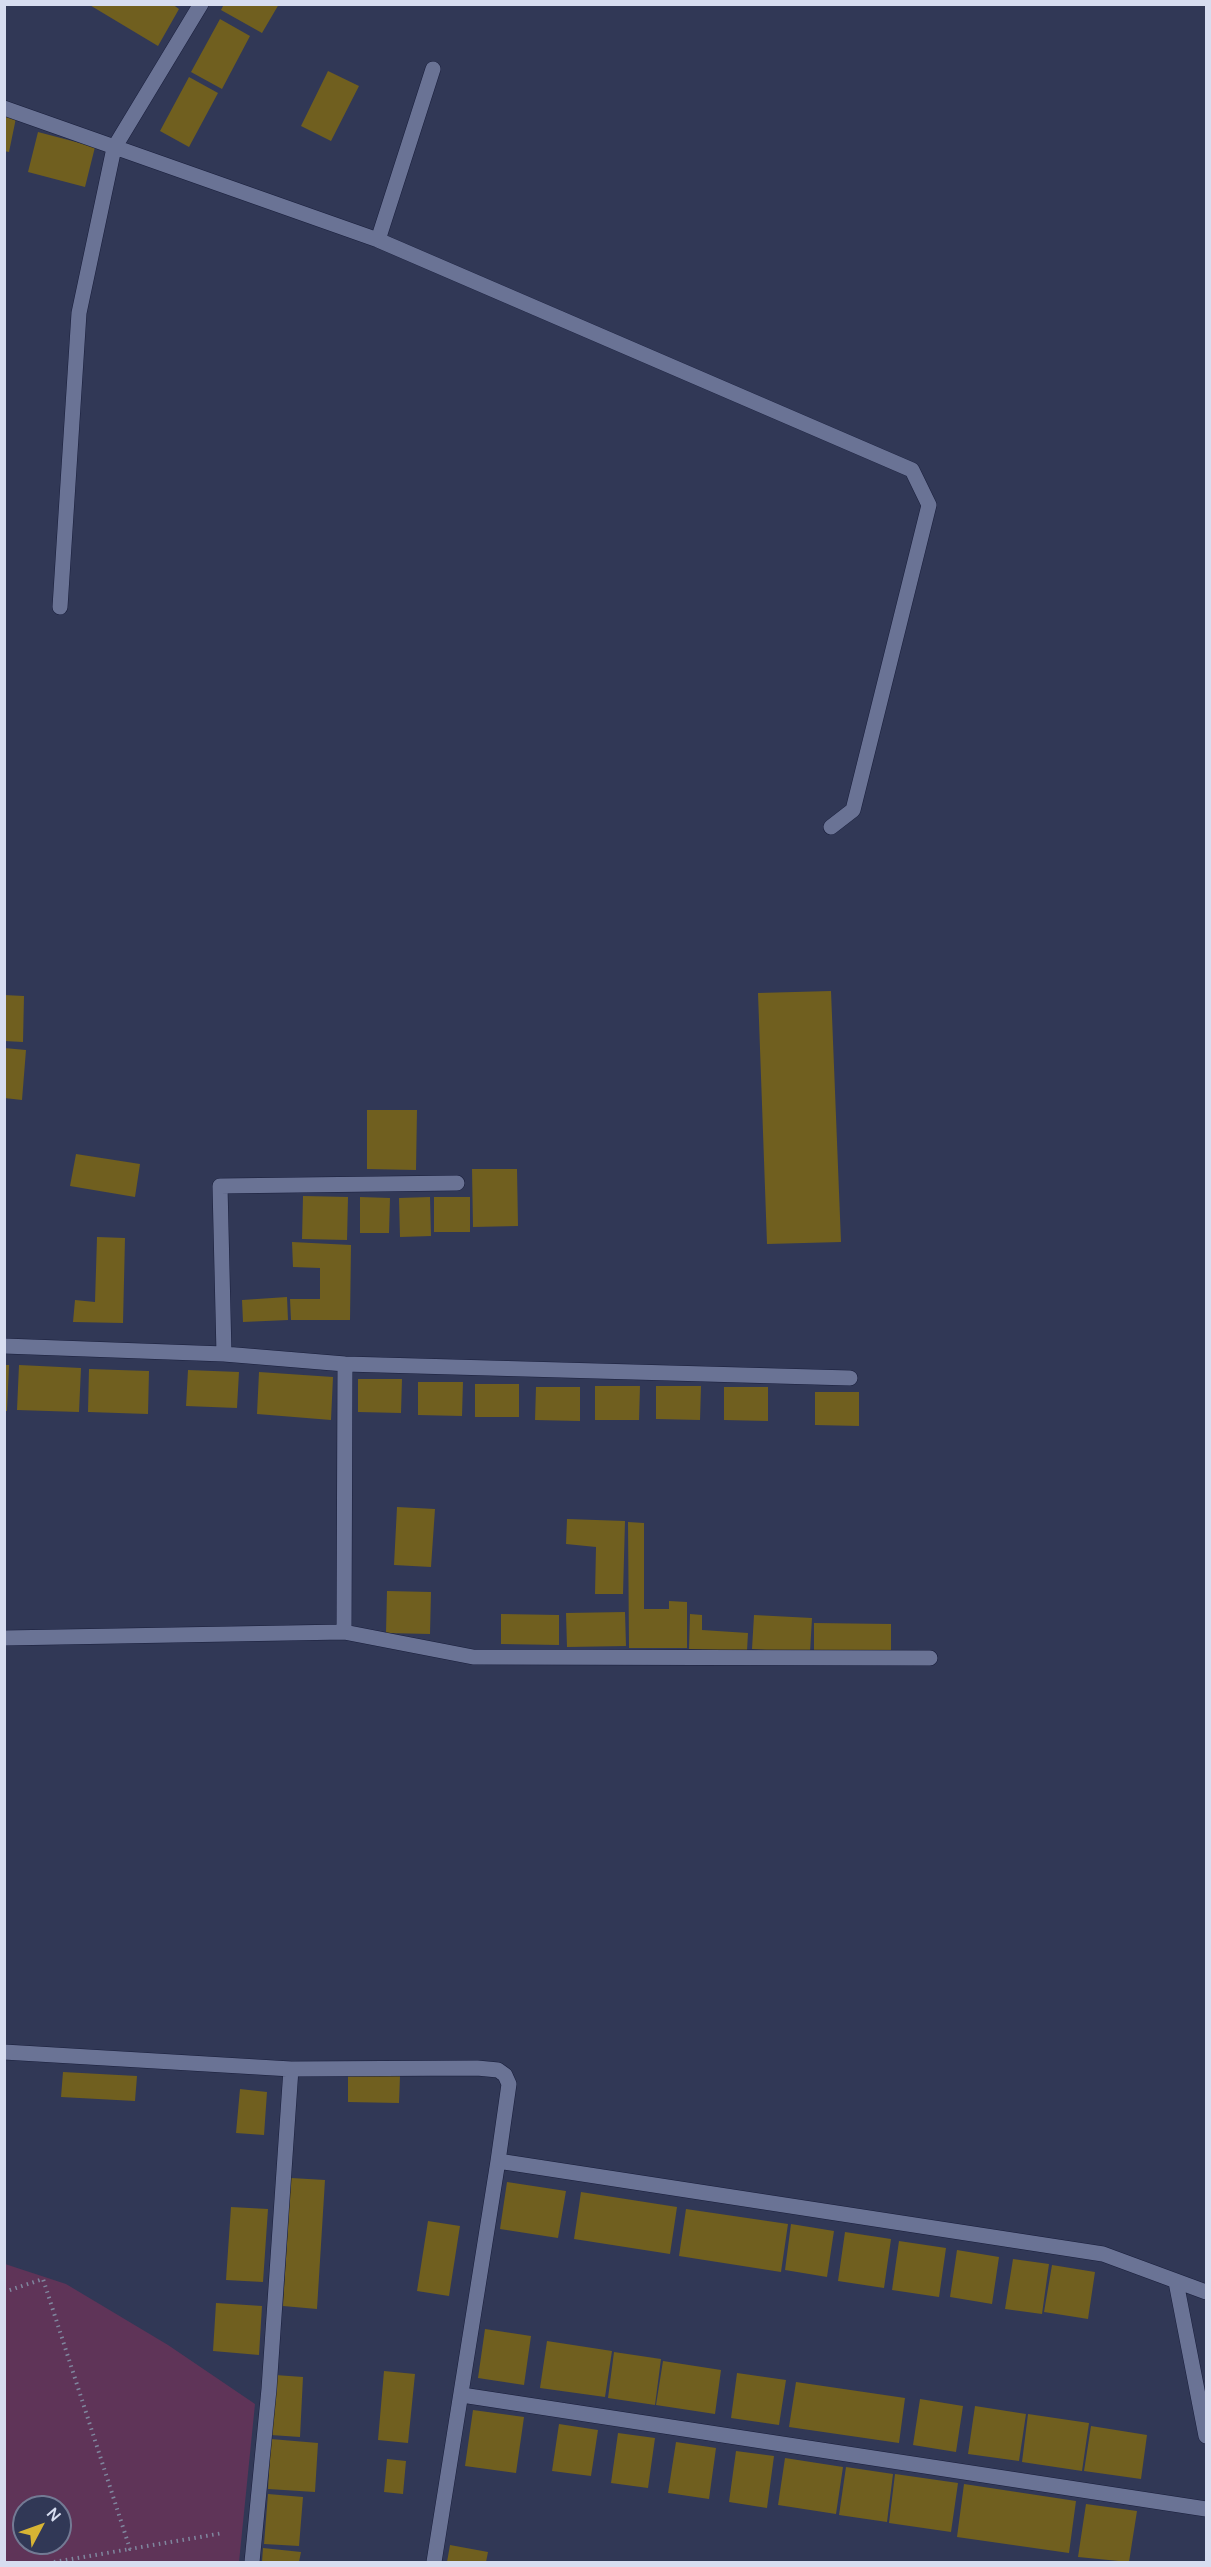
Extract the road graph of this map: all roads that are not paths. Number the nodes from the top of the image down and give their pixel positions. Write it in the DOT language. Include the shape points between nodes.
graph roads {
  1 [pos="201,4"];
  2 [pos="434,69"];
  3 [pos="4,108"];
  4 [pos="114,148"];
  5 [pos="378,240"];
  6 [pos="60,607"];
  7 [pos="831,827"];
  8 [pos="457,1183"];
  9 [pos="4,1346"];
  10 [pos="224,1354"];
  11 [pos="345,1364"];
  12 [pos="850,1378"];
  13 [pos="344,1632"];
  14 [pos="4,1638"];
  15 [pos="930,1658"];
  16 [pos="4,2052"];
  17 [pos="291,2069"];
  18 [pos="498,2161"];
  19 [pos="1176,2282"];
  20 [pos="1206,2292"];
  21 [pos="462,2395"];
  22 [pos="1206,2436"];
  23 [pos="1206,2509"];
  24 [pos="252,2562"];
  25 [pos="434,2562"];
  1 -- 4 [label="street"];
  2 -- 5 [label="street"];
  3 -- 4 [label="street"];
  4 -- 5 [label="street"];
  4 -- 6 [label="street" via="79,313"];
  5 -- 7 [label="street" via="912,470 929,505 853,810"];
  8 -- 10 [label="street" via="220,1186"];
  9 -- 10 [label="street"];
  10 -- 11 [label="street"];
  11 -- 12 [label="street"];
  11 -- 13 [label="street"];
  13 -- 14 [label="street"];
  13 -- 15 [label="street" via="473,1657"];
  16 -- 17 [label="street"];
  17 -- 18 [label="street" via="498,2070 506,2075 509,2084"];
  17 -- 24 [label="street" via="269,2389"];
  18 -- 19 [label="street" via="1103,2254"];
  18 -- 21 [label="street"];
  19 -- 20 [label="street"];
  19 -- 22 [label="street"];
  21 -- 23 [label="street"];
  21 -- 25 [label="street"];
}
